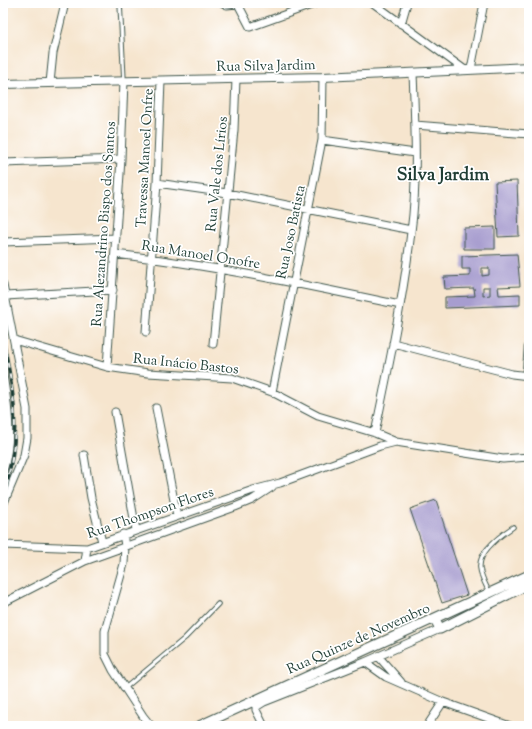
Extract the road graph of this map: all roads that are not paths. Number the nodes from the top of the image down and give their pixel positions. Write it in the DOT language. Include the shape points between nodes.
graph roads {
  1 [pos="65,3"];
  2 [pos="120,3"];
  3 [pos="223,3"];
  4 [pos="238,3"];
  5 [pos="317,3"];
  6 [pos="372,3"];
  7 [pos="407,3"];
  8 [pos="484,3"];
  9 [pos="401,24"];
  10 [pos="529,67"];
  11 [pos="468,70"];
  12 [pos="413,73"];
  13 [pos="323,77"];
  14 [pos="236,79"];
  15 [pos="124,81"];
  16 [pos="161,81"];
  17 [pos="50,83"];
  18 [pos="3,84"];
  19 [pos="415,125"];
  20 [pos="529,134"];
  21 [pos="322,140"];
  22 [pos="415,153"];
  23 [pos="121,159"];
  24 [pos="3,163"];
  25 [pos="156,183"];
  26 [pos="227,193"];
  27 [pos="308,209"];
  28 [pos="412,230"];
  29 [pos="116,238"];
  30 [pos="3,242"];
  31 [pos="115,254"];
  32 [pos="151,258"];
  33 [pos="220,270"];
  34 [pos="292,282"];
  35 [pos="3,285"];
  36 [pos="113,290"];
  37 [pos="5,296"];
  38 [pos="400,306"];
  39 [pos="146,332"];
  40 [pos="529,337"];
  41 [pos="14,340"];
  42 [pos="393,343"];
  43 [pos="212,344"];
  44 [pos="107,367"];
  45 [pos="3,375"];
  46 [pos="527,376"];
  47 [pos="272,392"];
  48 [pos="156,408"];
  49 [pos="6,412"];
  50 [pos="115,412"];
  51 [pos="6,427"];
  52 [pos="375,432"];
  53 [pos="396,442"];
  54 [pos="84,455"];
  55 [pos="529,457"];
  56 [pos="3,470"];
  57 [pos="280,483"];
  58 [pos="3,506"];
  59 [pos="180,515"];
  60 [pos="185,524"];
  61 [pos="513,527"];
  62 [pos="136,530"];
  63 [pos="123,534"];
  64 [pos="102,542"];
  65 [pos="3,545"];
  66 [pos="125,546"];
  67 [pos="88,548"];
  68 [pos="85,561"];
  69 [pos="529,575"];
  70 [pos="529,584"];
  71 [pos="490,594"];
  72 [pos="3,602"];
  73 [pos="218,604"];
  74 [pos="471,608"];
  75 [pos="434,619"];
  76 [pos="440,629"];
  77 [pos="378,656"];
  78 [pos="365,662"];
  79 [pos="401,683"];
  80 [pos="125,688"];
  81 [pos="443,702"];
  82 [pos="143,716"];
  83 [pos="142,726"];
  84 [pos="151,726"];
  85 [pos="199,726"];
  86 [pos="264,726"];
  87 [pos="428,726"];
  88 [pos="510,726"];
  1 -- 17 [label="street" via="53,53"];
  2 -- 15 [label="lane"];
  3 -- 4 [label="street"];
  4 -- 5 [label="street" via="250,27"];
  6 -- 9 [label="street"];
  7 -- 9 [label="street"];
  8 -- 11 [label="street"];
  9 -- 11 [label="street"];
  10 -- 11 [label="street, Rua Silva Jardim"];
  11 -- 12 [label="street, Rua Silva Jardim"];
  12 -- 13 [label="street, Rua Silva Jardim"];
  12 -- 19 [label="street"];
  13 -- 14 [label="street, Rua Silva Jardim"];
  13 -- 21 [label="street, Rua Joso Batista"];
  14 -- 16 [label="street, Rua Silva Jardim"];
  14 -- 26 [label="street, Rua Vale dos Lírios" via="234,130"];
  15 -- 16 [label="street, Rua Silva Jardim"];
  15 -- 17 [label="street, Rua Silva Jardim"];
  15 -- 23 [label="street, Rua Alezandrino Bispo dos Santos"];
  16 -- 25 [label="street, Travessa Manoel Onfre"];
  17 -- 18 [label="street, Rua Silva Jardim"];
  19 -- 20 [label="street"];
  19 -- 22 [label="street"];
  21 -- 22 [label="street"];
  21 -- 27 [label="street, Rua Joso Batista"];
  22 -- 28 [label="street"];
  23 -- 24 [label="street"];
  23 -- 29 [label="street, Rua Alezandrino Bispo dos Santos"];
  25 -- 26 [label="street"];
  25 -- 32 [label="street, Travessa Manoel Onfre"];
  26 -- 27 [label="street"];
  26 -- 33 [label="street, Rua Vale dos Lírios"];
  27 -- 28 [label="street"];
  27 -- 34 [label="street, Rua Joso Batista"];
  28 -- 38 [label="street"];
  29 -- 30 [label="street"];
  29 -- 31 [label="street, Rua Alezandrino Bispo dos Santos"];
  31 -- 32 [label="street, Rua Manoel Onofre"];
  31 -- 36 [label="street, Rua Alezandrino Bispo dos Santos"];
  32 -- 33 [label="street, Rua Manoel Onofre"];
  32 -- 39 [label="street, Travessa Manoel Onfre"];
  33 -- 34 [label="street, Rua Manoel Onofre"];
  33 -- 43 [label="street, Rua Vale dos Lírios"];
  34 -- 38 [label="street, Rua Manoel Onofre"];
  34 -- 47 [label="street, Rua Joso Batista"];
  35 -- 37 [label="street"];
  36 -- 37 [label="street"];
  36 -- 44 [label="street, Rua Alezandrino Bispo dos Santos"];
  37 -- 41 [label="street"];
  38 -- 42 [label="street"];
  40 -- 46 [label="street"];
  41 -- 44 [label="street, Rua Inácio Bastos"];
  41 -- 58 [label="street" via="27,409 27,438 24,455"];
  42 -- 46 [label="street"];
  42 -- 52 [label="street"];
  44 -- 47 [label="street, Rua Inácio Bastos" via="148,373 232,378"];
  45 -- 49 [label="street"];
  47 -- 52 [label="street, Rua Inácio Bastos" via="318,416"];
  48 -- 59 [label="street"];
  49 -- 51 [label="street"];
  50 -- 62 [label="street"];
  51 -- 56 [label="street" via="8,449"];
  52 -- 53 [label="street, Rua Inácio Bastos"];
  53 -- 55 [label="street, Rua Thompson Flores" via="503,459"];
  53 -- 57 [label="street, Rua Thompson Flores"];
  54 -- 64 [label="street"];
  57 -- 59 [label="street, Rua Thompson Flores"];
  57 -- 60 [label="street, Rua Thompson Flores" via="252,500"];
  59 -- 60 [label="street"];
  59 -- 62 [label="street, Rua Thompson Flores"];
  60 -- 66 [label="street, Rua Thompson Flores"];
  61 -- 71 [label="lane" via="491,546 481,560 480,569"];
  62 -- 63 [label="street, Rua Thompson Flores"];
  63 -- 64 [label="street, Rua Thompson Flores"];
  63 -- 66 [label="street"];
  64 -- 67 [label="street, Rua Thompson Flores"];
  65 -- 67 [label="street, Rua Thompson Flores"];
  66 -- 68 [label="street, Rua Thompson Flores"];
  66 -- 80 [label="street" via="122,575 107,623 104,643 107,660"];
  67 -- 68 [label="street"];
  68 -- 72 [label="street, Rua Thompson Flores"];
  69 -- 71 [label="main road, Rua Quinze de Novembro"];
  70 -- 74 [label="main road, Rua Quinze de Novembro"];
  71 -- 74 [label="main road, Rua Quinze de Novembro"];
  73 -- 80 [label="lane" via="185,638"];
  74 -- 75 [label="main road, Rua Quinze de Novembro"];
  74 -- 76 [label="main road, Rua Quinze de Novembro"];
  75 -- 76 [label="main road"];
  75 -- 85 [label="main road, Rua Quinze de Novembro"];
  76 -- 77 [label="street"];
  77 -- 78 [label="street"];
  77 -- 79 [label="street"];
  78 -- 79 [label="street" via="379,673"];
  78 -- 86 [label="street" via="260,705 256,710"];
  79 -- 81 [label="street"];
  80 -- 82 [label="street"];
  81 -- 87 [label="street"];
  81 -- 88 [label="street"];
  82 -- 83 [label="street"];
  82 -- 84 [label="street"];
}
